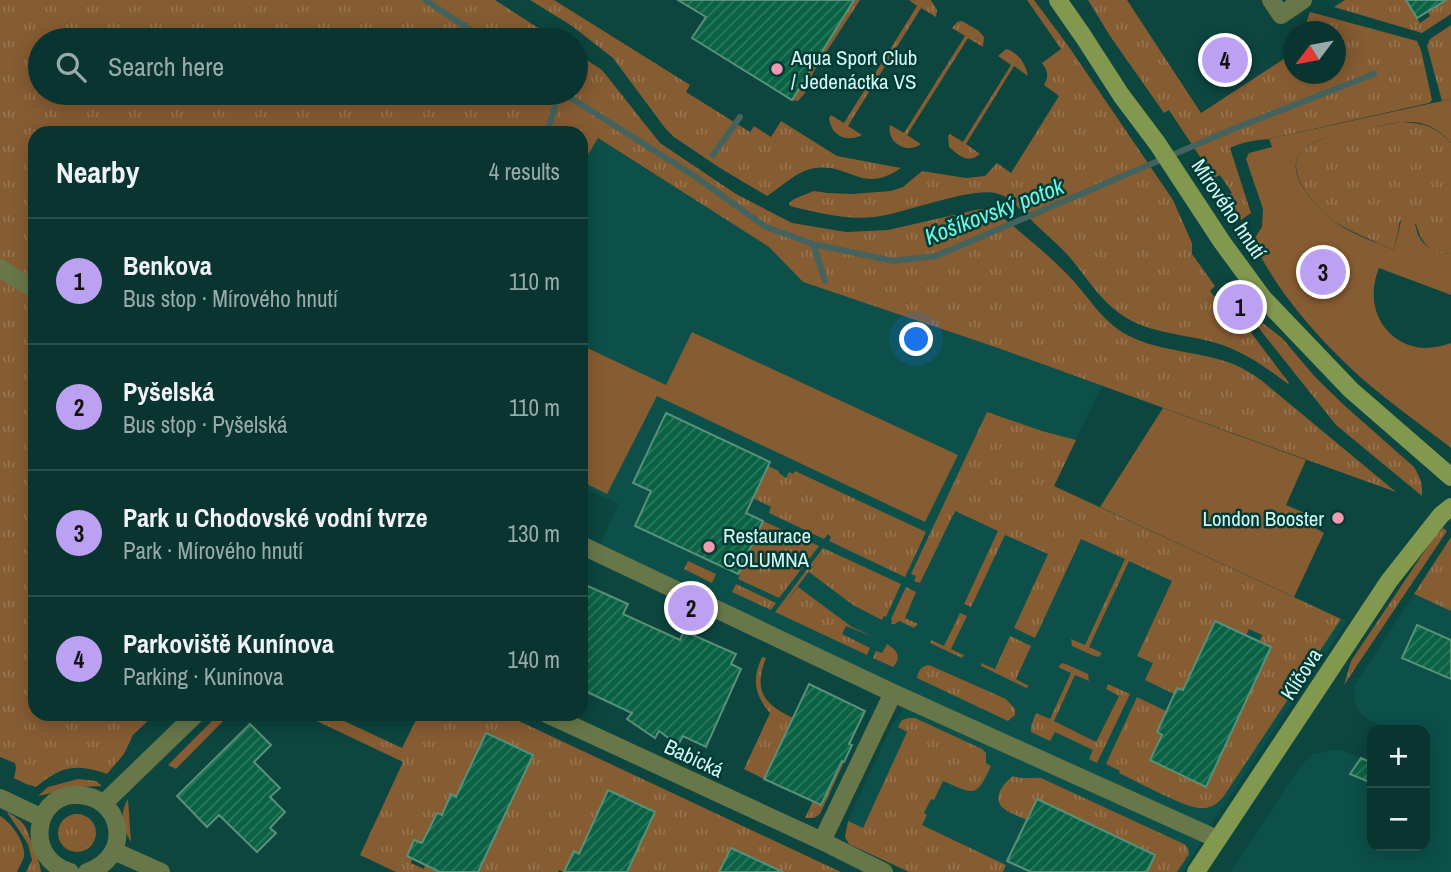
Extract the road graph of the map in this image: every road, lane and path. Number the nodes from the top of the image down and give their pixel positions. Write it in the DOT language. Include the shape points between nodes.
graph roads {
  1 [pos="1058,0"];
  2 [pos="1303,0"];
  3 [pos="1276,7"];
  4 [pos="0,268"];
  5 [pos="28,286"];
  6 [pos="1451,477"];
  7 [pos="1451,507"];
  8 [pos="588,548"];
  9 [pos="893,693"];
  10 [pos="189,721"];
  11 [pos="562,721"];
  12 [pos="0,798"];
  13 [pos="103,804"];
  14 [pos="42,818"];
  15 [pos="1217,839"];
  16 [pos="822,841"];
  17 [pos="114,851"];
  18 [pos="64,871"];
  19 [pos="87,872"];
  20 [pos="160,872"];
  21 [pos="884,872"];
  22 [pos="1196,872"];
  1 -- 6 [label="main road, Mírového hnutí" via="1262,298 1351,390"];
  2 -- 3 [label="street"];
  4 -- 5 [label="street"];
  7 -- 15 [label="main road, Klíčova" via="1389,581"];
  8 -- 9 [label="street"];
  9 -- 15 [label="street"];
  9 -- 16 [label="street"];
  10 -- 13 [label="street"];
  11 -- 16 [label="street, Babická"];
  12 -- 14 [label="street"];
  13 -- 14 [label="street" via="87,795 69,795 53,804"];
  13 -- 17 [label="street" via="116,822"];
  14 -- 18 [label="street" via="39,830 44,854"];
  15 -- 22 [label="main road, Klíčova"];
  16 -- 21 [label="street, Babická"];
  17 -- 19 [label="street" via="105,863"];
  17 -- 20 [label="street"];
}
